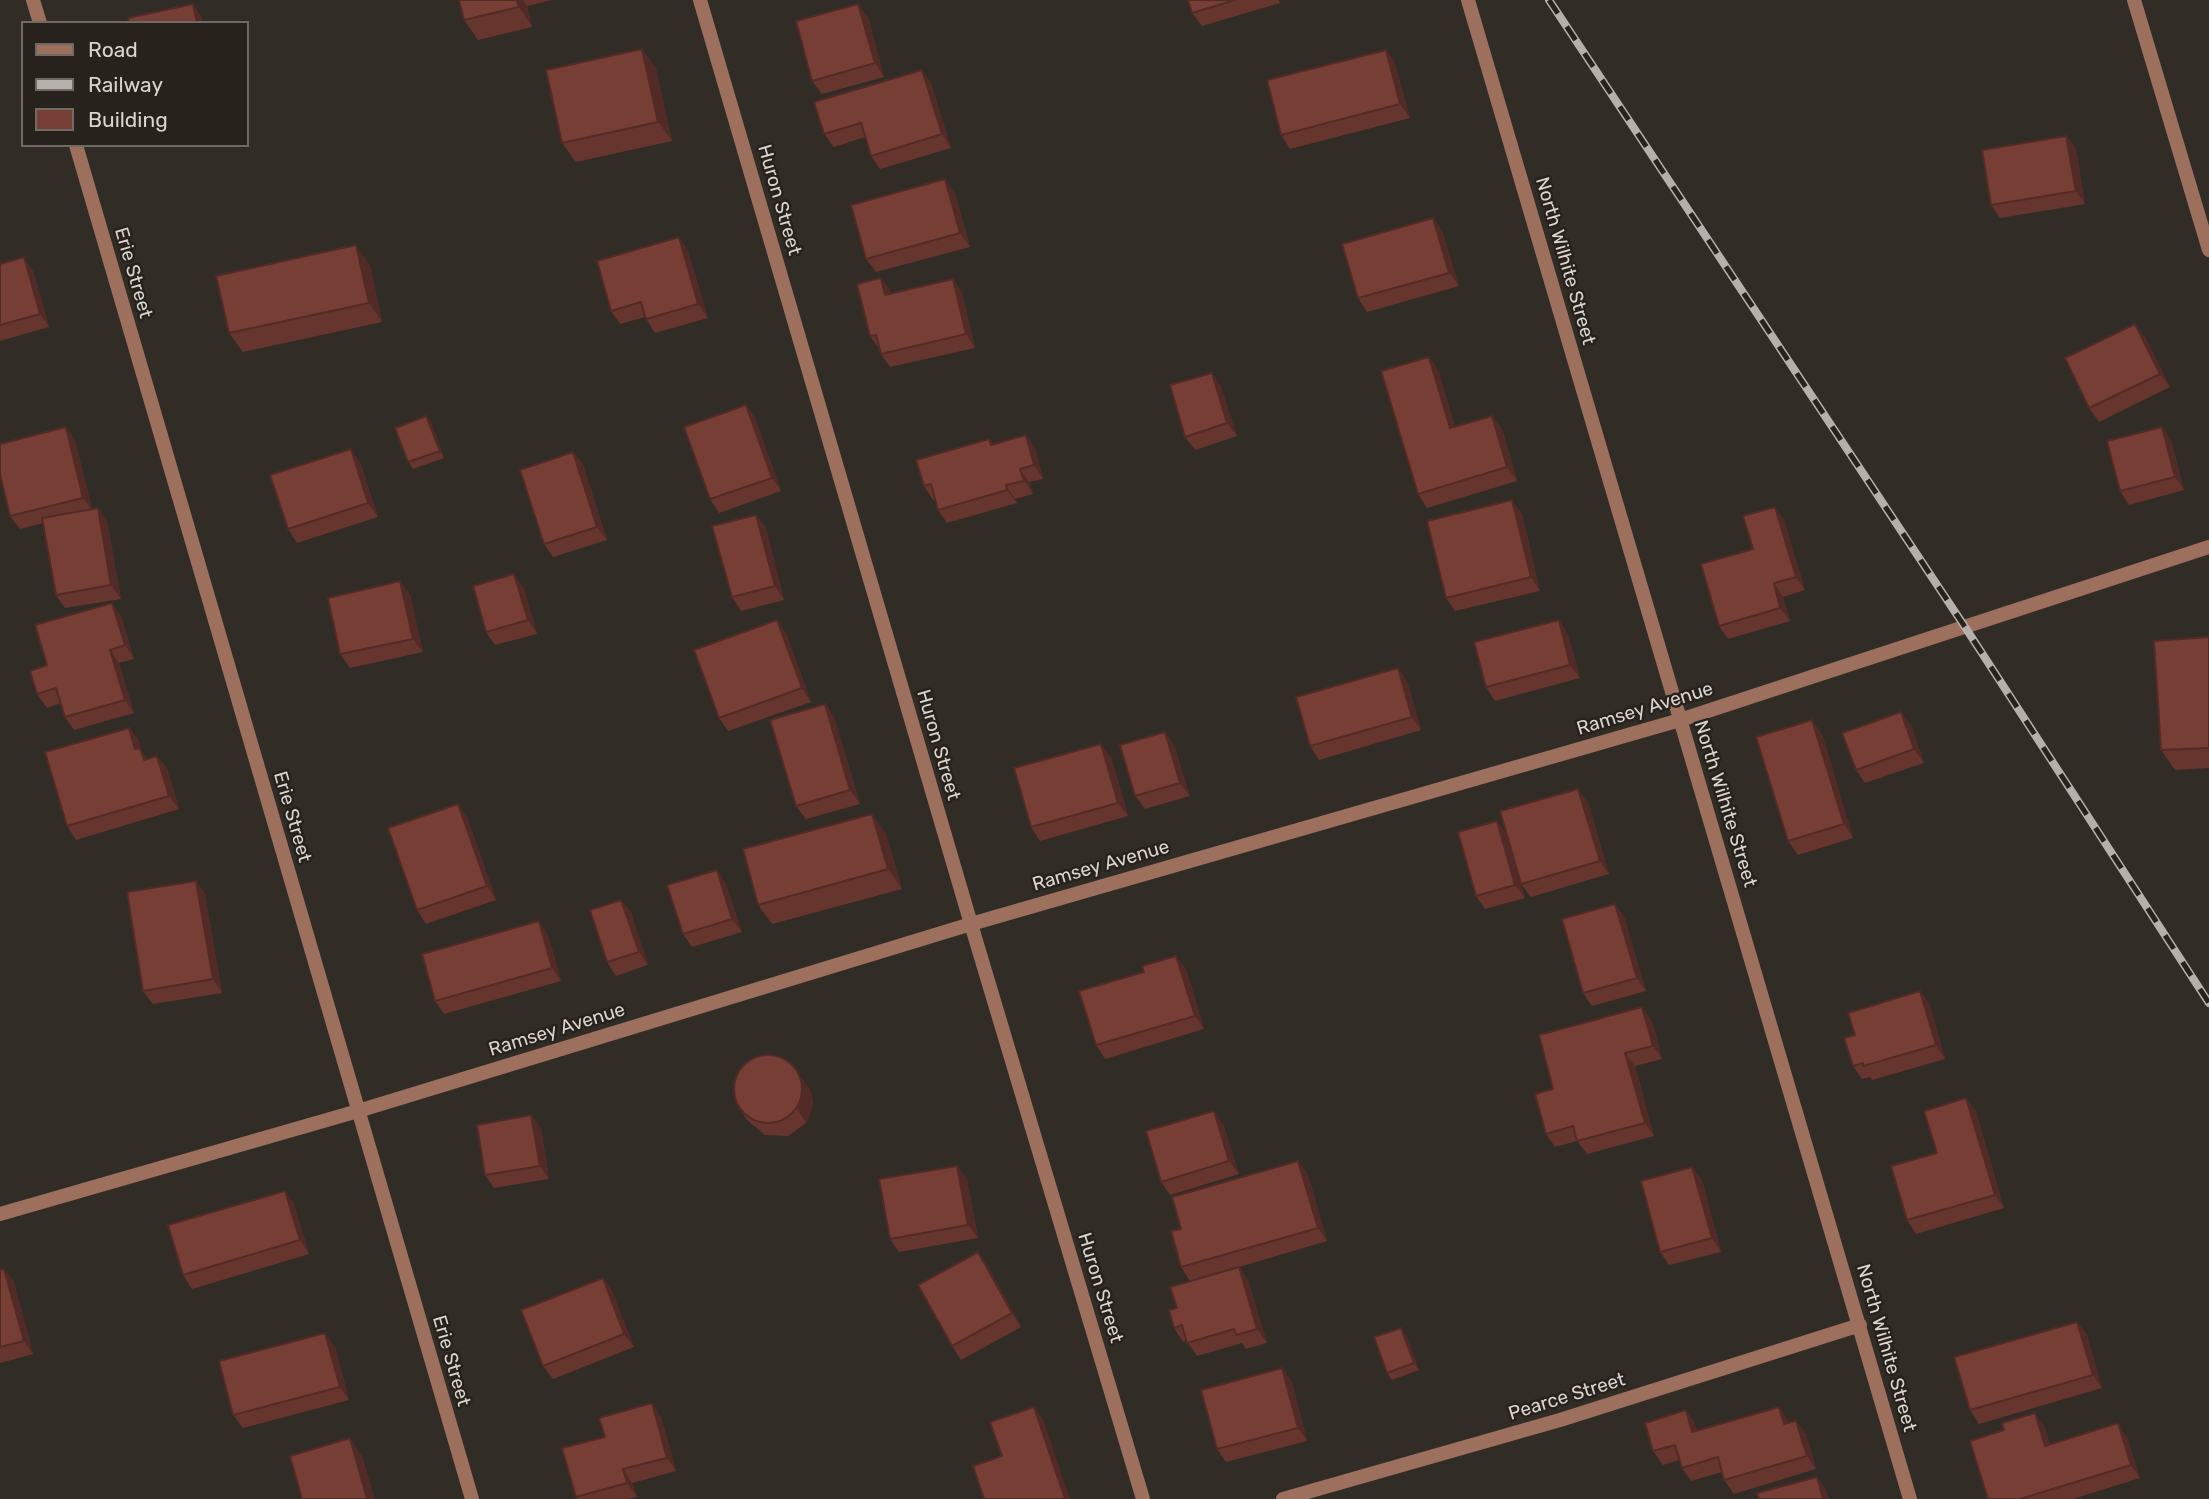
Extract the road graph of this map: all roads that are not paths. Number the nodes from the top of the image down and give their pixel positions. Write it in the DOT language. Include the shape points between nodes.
graph roads {
  1 [pos="33,0"];
  2 [pos="700,0"];
  3 [pos="1468,0"];
  4 [pos="2134,0"];
  5 [pos="39,21"];
  6 [pos="77,147"];
  7 [pos="2209,250"];
  8 [pos="2209,547"];
  9 [pos="1680,720"];
  10 [pos="971,924"];
  11 [pos="358,1111"];
  12 [pos="0,1214"];
  13 [pos="1860,1325"];
  14 [pos="472,1499"];
  15 [pos="1143,1499"];
  16 [pos="1283,1499"];
  17 [pos="1910,1499"];
  1 -- 5 [label="street"];
  2 -- 10 [label="street, Huron Street"];
  3 -- 9 [label="street, North Wilhite Street"];
  4 -- 7 [label="street"];
  6 -- 11 [label="street, Erie Street"];
  8 -- 9 [label="street, Ramsey Avenue"];
  9 -- 10 [label="street, Ramsey Avenue"];
  9 -- 13 [label="street, North Wilhite Street"];
  10 -- 11 [label="street, Ramsey Avenue"];
  10 -- 15 [label="street, Huron Street"];
  11 -- 12 [label="street, Ramsey Avenue"];
  11 -- 14 [label="street, Erie Street"];
  13 -- 16 [label="street, Pearce Street" via="1560,1420"];
  13 -- 17 [label="street, North Wilhite Street"];
}
